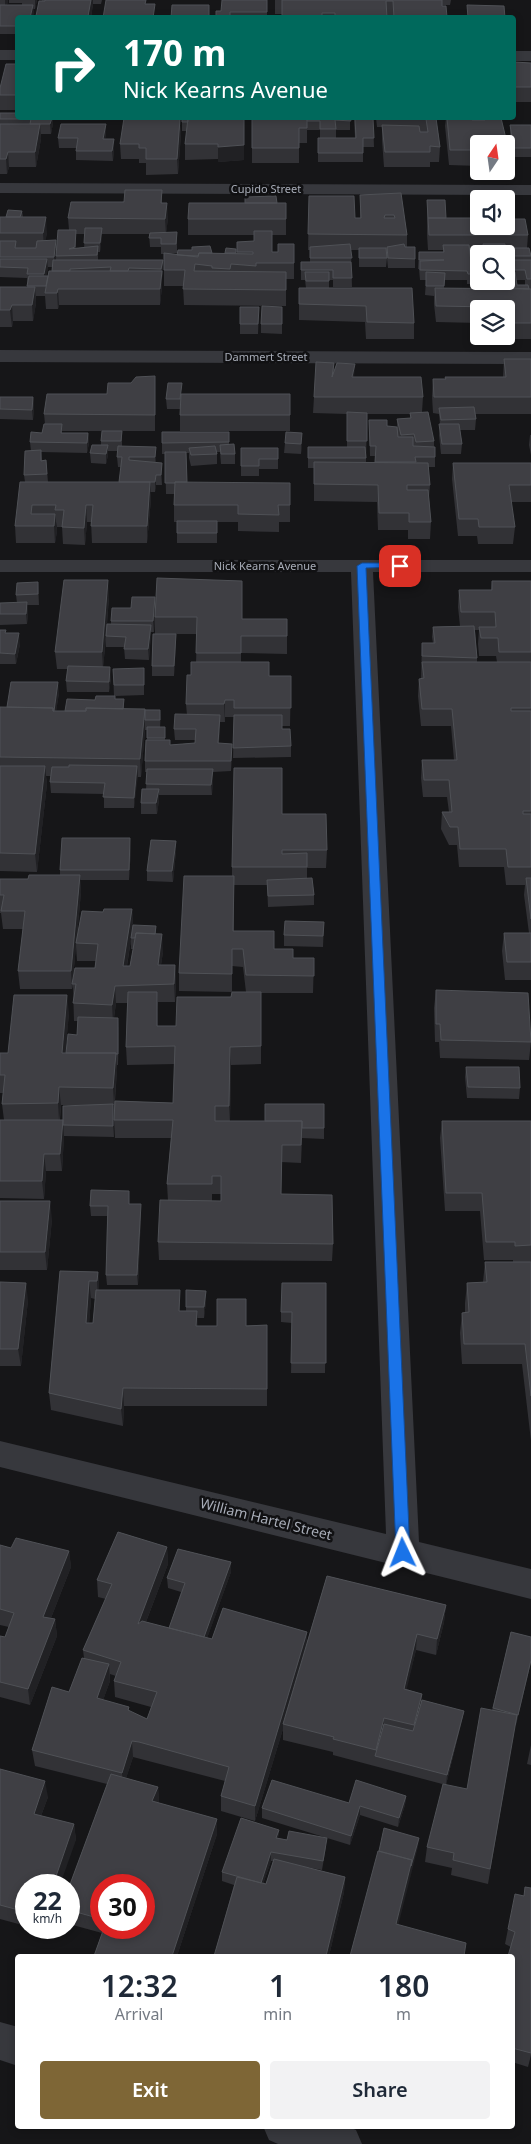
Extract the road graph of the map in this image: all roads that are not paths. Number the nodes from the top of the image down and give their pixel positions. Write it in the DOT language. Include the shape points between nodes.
graph roads {
  1 [pos="0,55"];
  2 [pos="15,55"];
  3 [pos="516,56"];
  4 [pos="531,56"];
  5 [pos="0,188"];
  6 [pos="531,190"];
  7 [pos="0,356"];
  8 [pos="531,358"];
  9 [pos="0,566"];
  10 [pos="362,566"];
  11 [pos="531,566"];
  12 [pos="0,1454"];
  13 [pos="403,1553"];
  14 [pos="531,1584"];
  15 [pos="0,2041"];
  16 [pos="15,2046"];
  17 [pos="293,2129"];
  18 [pos="342,2144"];
  1 -- 2 [label="street"];
  3 -- 4 [label="street"];
  5 -- 6 [label="street, Cupido Street"];
  7 -- 8 [label="street, Dammert Street"];
  9 -- 10 [label="street, Nick Kearns Avenue"];
  10 -- 11 [label="street, Nick Kearns Avenue"];
  10 -- 13 [label="street"];
  12 -- 13 [label="street, William Hartel Street"];
  13 -- 14 [label="street, William Hartel Street"];
  15 -- 16 [label="street"];
  17 -- 18 [label="street"];
}
